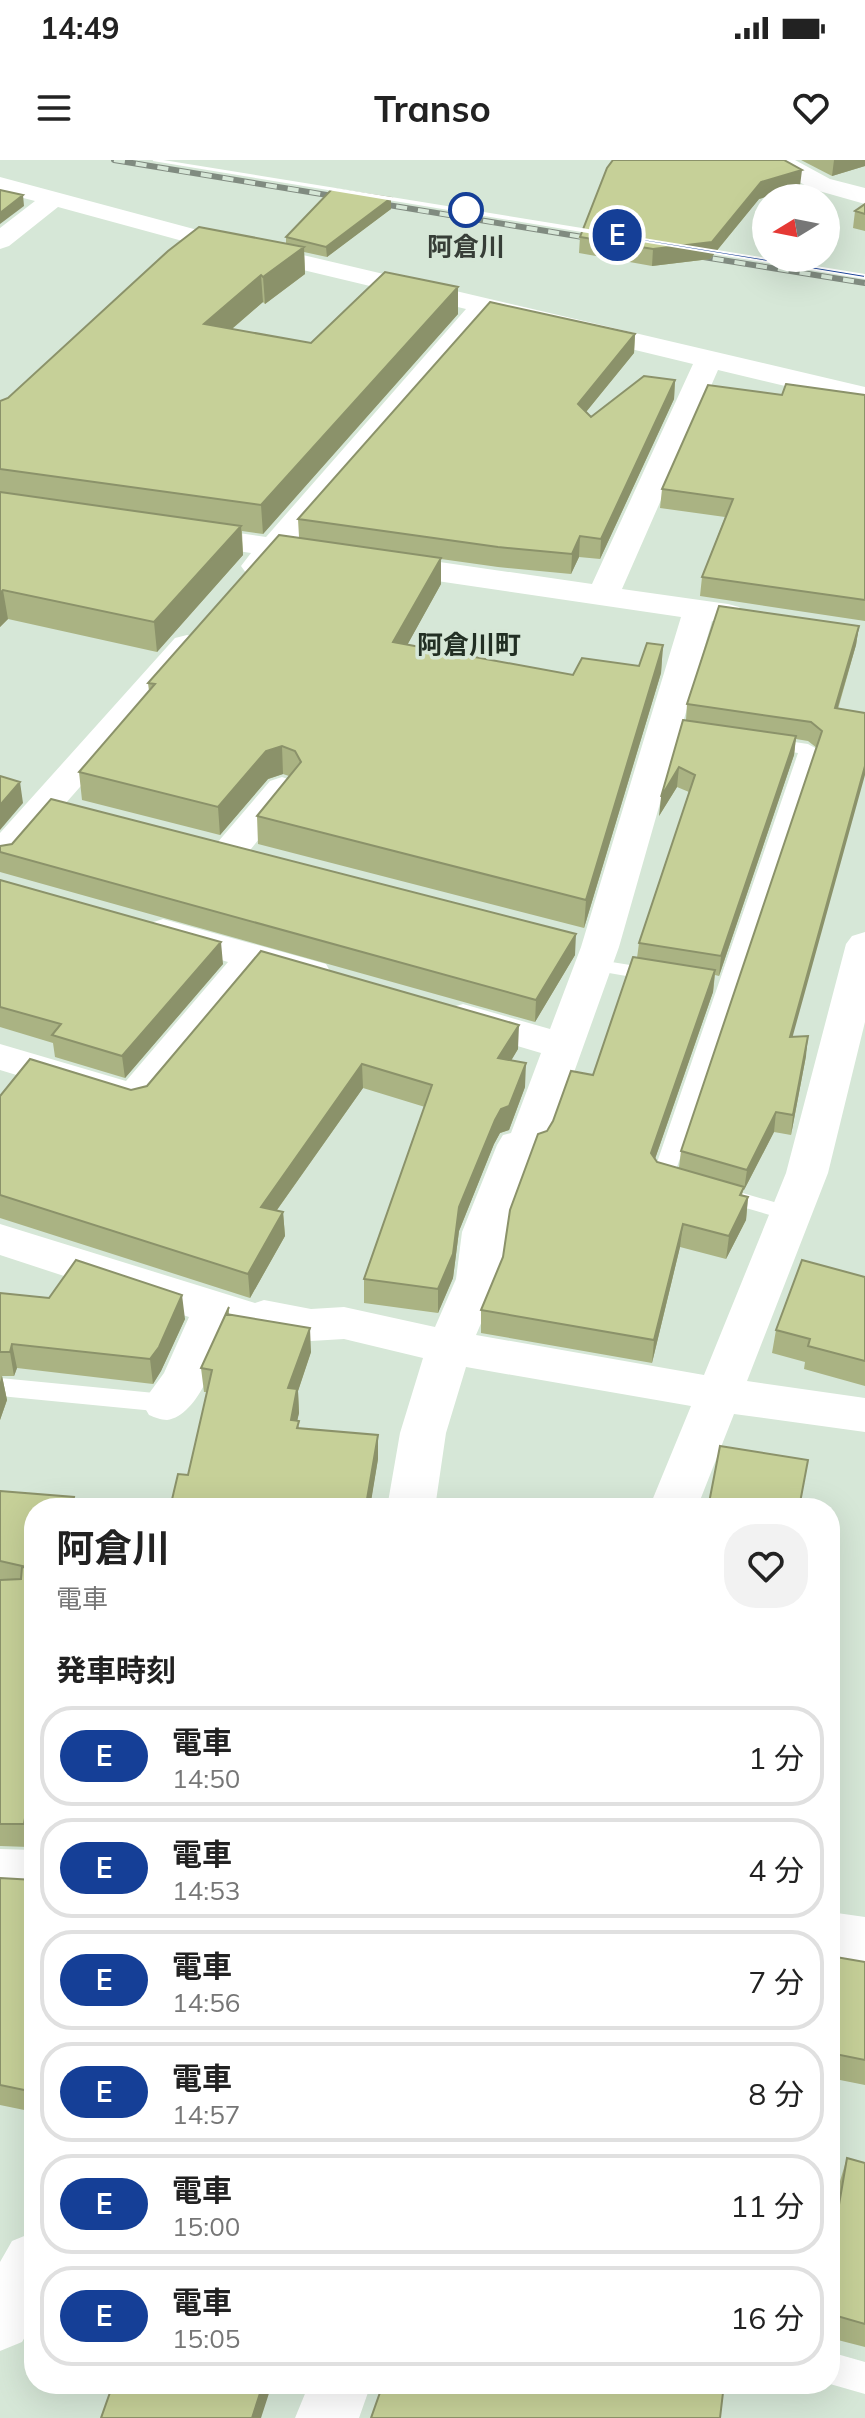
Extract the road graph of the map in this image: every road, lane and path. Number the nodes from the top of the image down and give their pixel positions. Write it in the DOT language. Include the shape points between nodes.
graph roads {
  1 [pos="777,160"];
  2 [pos="0,184"];
  3 [pos="865,196"];
  4 [pos="53,199"];
  5 [pos="199,238"];
  6 [pos="0,241"];
  7 [pos="174,258"];
  8 [pos="484,306"];
  9 [pos="710,357"];
  10 [pos="865,396"];
  11 [pos="154,530"];
  12 [pos="273,548"];
  13 [pos="603,595"];
  14 [pos="699,609"];
  15 [pos="759,618"];
  16 [pos="745,740"];
  17 [pos="13,786"];
  18 [pos="282,788"];
  19 [pos="58,804"];
  20 [pos="230,851"];
  21 [pos="0,855"];
  22 [pos="134,923"];
  23 [pos="865,944"];
  24 [pos="588,950"];
  25 [pos="254,956"];
  26 [pos="669,977"];
  27 [pos="342,982"];
  28 [pos="431,1008"];
  29 [pos="853,1044"];
  30 [pos="564,1046"];
  31 [pos="0,1057"];
  32 [pos="790,1214"];
  33 [pos="0,1239"];
  34 [pos="215,1309"];
  35 [pos="449,1347"];
  36 [pos="0,1387"];
  37 [pos="717,1394"];
  38 [pos="165,1403"];
  39 [pos="865,1415"];
  40 [pos="413,1498"];
  41 [pos="677,1498"];
  42 [pos="0,1873"];
  43 [pos="24,1874"];
  44 [pos="840,1938"];
  45 [pos="865,1942"];
  46 [pos="24,2279"];
  47 [pos="0,2320"];
  48 [pos="840,2371"];
  49 [pos="865,2378"];
  50 [pos="336,2394"];
  51 [pos="327,2418"];
  1 -- 3 [label="street" via="821,184"];
  2 -- 4 [label="street"];
  4 -- 5 [label="street"];
  4 -- 6 [label="street"];
  5 -- 7 [label="street"];
  5 -- 8 [label="street"];
  8 -- 9 [label="street"];
  8 -- 12 [label="street"];
  9 -- 10 [label="street"];
  9 -- 13 [label="street"];
  11 -- 12 [label="street"];
  12 -- 13 [label="street"];
  12 -- 19 [label="street"];
  13 -- 14 [label="street"];
  14 -- 15 [label="street"];
  14 -- 24 [label="street" via="664,726 674,730"];
  16 -- 32 [label="lane" via="808,749 721,985 663,1177"];
  17 -- 19 [label="street"];
  18 -- 20 [label="street"];
  19 -- 21 [label="street"];
  22 -- 25 [label="street"];
  23 -- 29 [label="street"];
  24 -- 26 [label="lane"];
  24 -- 30 [label="street"];
  25 -- 27 [label="street"];
  25 -- 31 [label="street" via="135,1097"];
  28 -- 30 [label="street"];
  29 -- 32 [label="street"];
  30 -- 35 [label="street" via="528,1142 518,1145 506,1174 484,1232 478,1279"];
  32 -- 37 [label="street"];
  33 -- 34 [label="street"];
  34 -- 35 [label="street" via="260,1320 264,1316 311,1325 344,1323"];
  34 -- 38 [label="street" via="183,1382"];
  35 -- 37 [label="street"];
  35 -- 40 [label="street" via="423,1433"];
  36 -- 38 [label="lane"];
  37 -- 39 [label="street"];
  37 -- 41 [label="street"];
  42 -- 43 [label="street"];
  44 -- 45 [label="street"];
  46 -- 47 [label="street"];
  48 -- 49 [label="lane"];
  50 -- 51 [label="street"];
}
